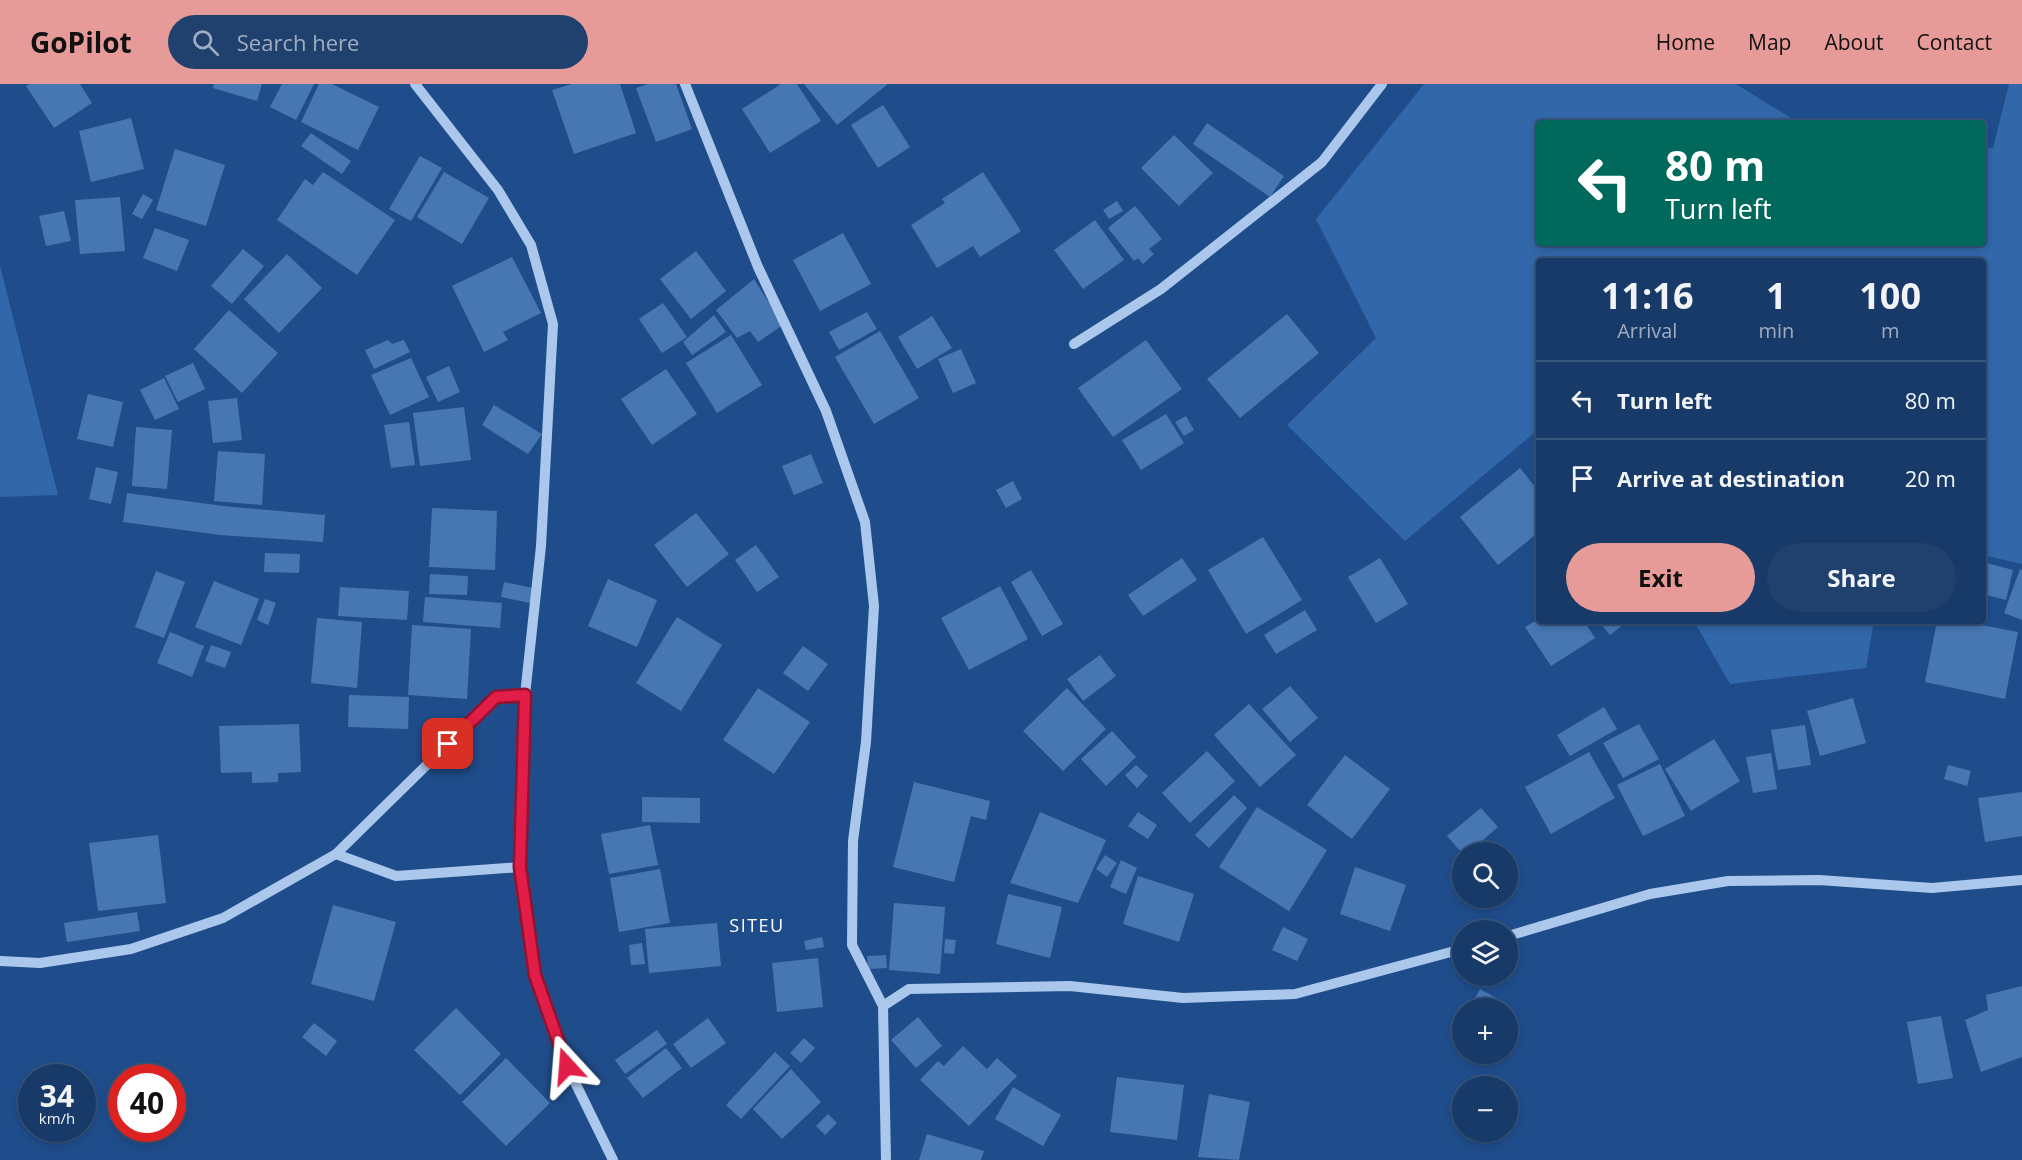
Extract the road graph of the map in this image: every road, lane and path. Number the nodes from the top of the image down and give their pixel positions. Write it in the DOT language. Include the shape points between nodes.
graph roads {
  1 [pos="415,84"];
  2 [pos="685,84"];
  3 [pos="1382,84"];
  4 [pos="1074,344"];
  5 [pos="525,695"];
  6 [pos="336,854"];
  7 [pos="520,867"];
  8 [pos="2022,880"];
  9 [pos="1518,933"];
  10 [pos="1452,952"];
  11 [pos="0,961"];
  12 [pos="883,1006"];
  13 [pos="613,1160"];
  14 [pos="886,1160"];
  1 -- 5 [label="street" via="498,190 531,245 553,324 541,546"];
  2 -- 12 [label="street" via="758,267 826,411 864,522 874,606 866,742 853,841 852,945"];
  3 -- 4 [label="street" via="1322,162 1161,289"];
  5 -- 6 [label="street" via="496,697"];
  5 -- 7 [label="street"];
  6 -- 7 [label="street" via="396,876"];
  6 -- 11 [label="street" via="223,918 131,949 40,963"];
  7 -- 13 [label="street" via="535,975 567,1066"];
  8 -- 9 [label="street" via="1932,888 1819,880 1728,881 1650,894"];
  10 -- 12 [label="street" via="1295,994 1183,998 1070,986 909,989"];
  12 -- 14 [label="street"];
}
